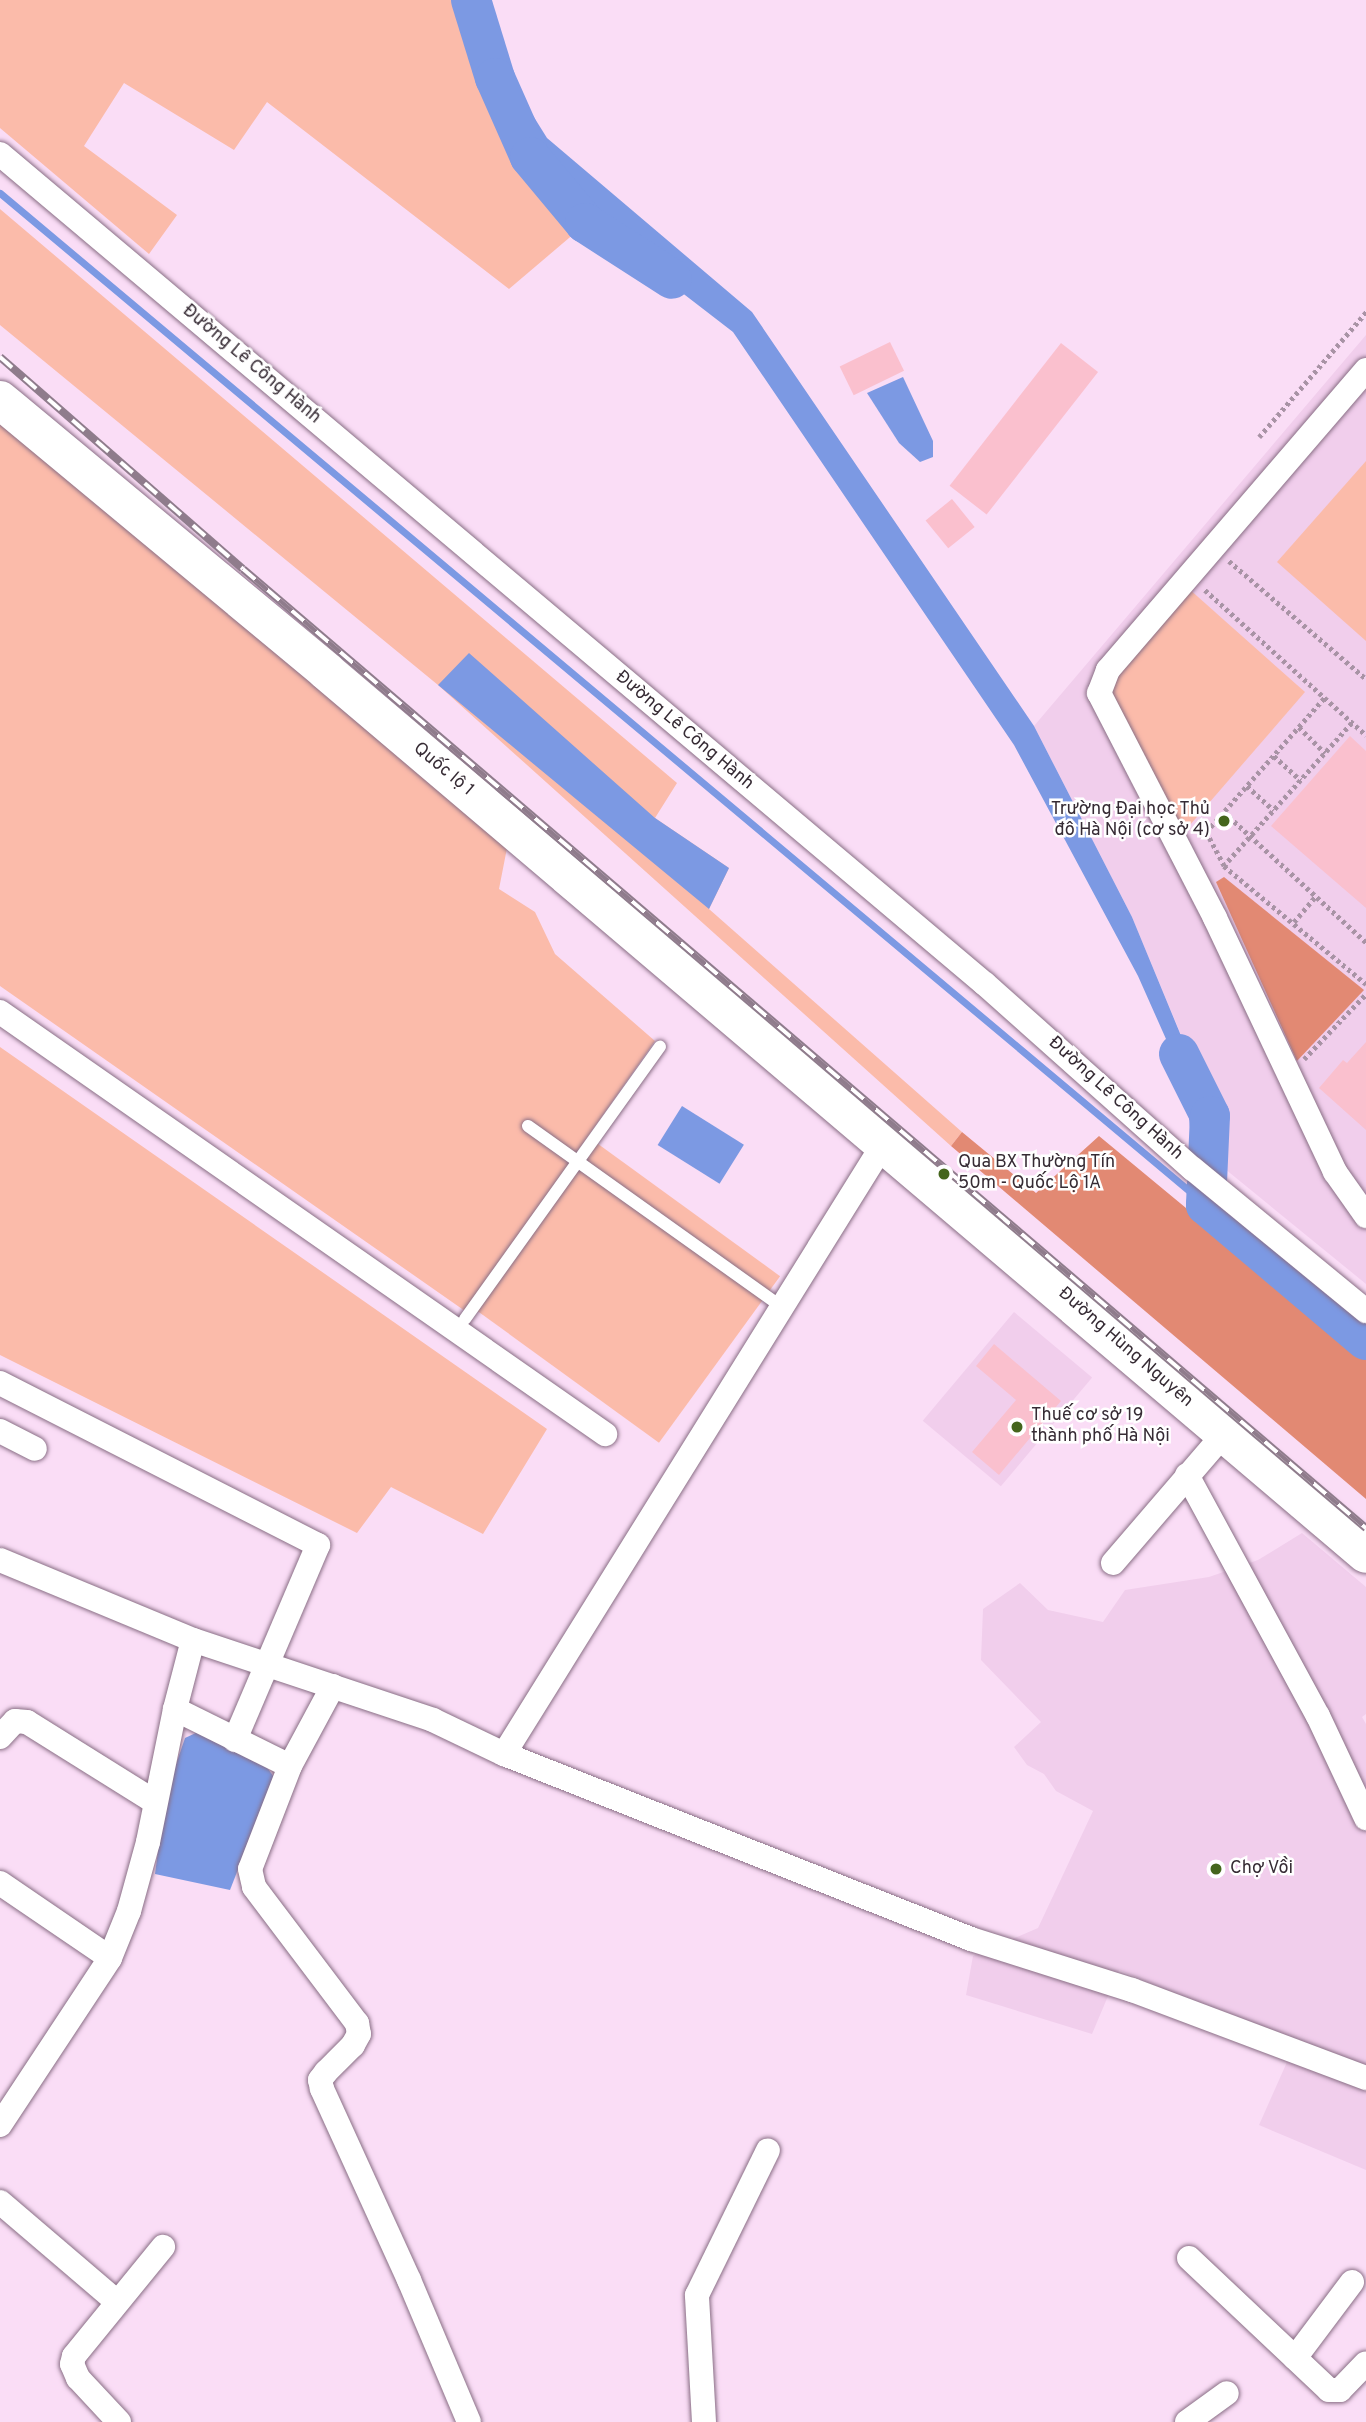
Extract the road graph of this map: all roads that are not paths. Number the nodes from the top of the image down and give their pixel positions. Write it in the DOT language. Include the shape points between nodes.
graph roads {
  1 [pos="0,154"];
  2 [pos="1366,370"];
  3 [pos="0,400"];
  4 [pos="0,1012"];
  5 [pos="660,1047"];
  6 [pos="528,1126"];
  7 [pos="884,1143"];
  8 [pos="579,1162"];
  9 [pos="1366,1216"];
  10 [pos="782,1307"];
  11 [pos="1366,1311"];
  12 [pos="466,1319"];
  13 [pos="0,1383"];
  14 [pos="0,1431"];
  15 [pos="1225,1433"];
  16 [pos="605,1434"];
  17 [pos="35,1449"];
  18 [pos="1187,1475"];
  19 [pos="1366,1554"];
  20 [pos="0,1560"];
  21 [pos="1113,1563"];
  22 [pos="193,1640"];
  23 [pos="267,1664"];
  24 [pos="333,1686"];
  25 [pos="175,1709"];
  26 [pos="0,1737"];
  27 [pos="234,1740"];
  28 [pos="504,1754"];
  29 [pos="290,1766"];
  30 [pos="155,1802"];
  31 [pos="1366,1818"];
  32 [pos="0,1883"];
  33 [pos="110,1958"];
  34 [pos="1366,2078"];
  35 [pos="0,2125"];
  36 [pos="768,2150"];
  37 [pos="0,2202"];
  38 [pos="163,2247"];
  39 [pos="1189,2258"];
  40 [pos="1352,2282"];
  41 [pos="116,2301"];
  42 [pos="1295,2358"];
  43 [pos="1366,2363"];
  44 [pos="1227,2392"];
  45 [pos="119,2422"];
  46 [pos="469,2422"];
  47 [pos="704,2422"];
  48 [pos="1187,2422"];
  1 -- 11 [label="street, Đường Lê Công Hành"];
  2 -- 9 [label="street" via="1108,670 1100,693 1215,918 1335,1172"];
  3 -- 7 [label="highway, Quốc lộ 1"];
  4 -- 16 [label="street"];
  5 -- 8 [label="lane"];
  6 -- 8 [label="lane"];
  7 -- 10 [label="street"];
  7 -- 15 [label="highway, Đường Hùng Nguyên"];
  8 -- 10 [label="lane"];
  8 -- 12 [label="lane"];
  10 -- 28 [label="street"];
  13 -- 23 [label="street" via="318,1545"];
  14 -- 17 [label="street"];
  15 -- 18 [label="street"];
  15 -- 19 [label="highway, Đường Hùng Nguyên"];
  18 -- 21 [label="street"];
  18 -- 31 [label="street" via="1312,1705"];
  20 -- 22 [label="street"];
  22 -- 23 [label="street"];
  22 -- 25 [label="street"];
  23 -- 24 [label="street"];
  23 -- 27 [label="street"];
  24 -- 28 [label="street" via="433,1720"];
  24 -- 29 [label="street"];
  25 -- 27 [label="street"];
  25 -- 30 [label="street"];
  26 -- 30 [label="street" via="15,1721 27,1722"];
  27 -- 29 [label="street"];
  28 -- 34 [label="street" via="971,1939 1132,1990"];
  29 -- 46 [label="street" via="250,1869 254,1887 357,2023 359,2034 320,2080 322,2089"];
  30 -- 33 [label="street" via="129,1911"];
  32 -- 33 [label="street"];
  33 -- 35 [label="street"];
  36 -- 47 [label="street" via="696,2295"];
  37 -- 41 [label="street"];
  38 -- 41 [label="street"];
  39 -- 42 [label="street"];
  40 -- 42 [label="street"];
  41 -- 45 [label="street" via="72,2364 78,2378"];
  42 -- 43 [label="street" via="1332,2391 1343,2388"];
  44 -- 48 [label="street"];
}
